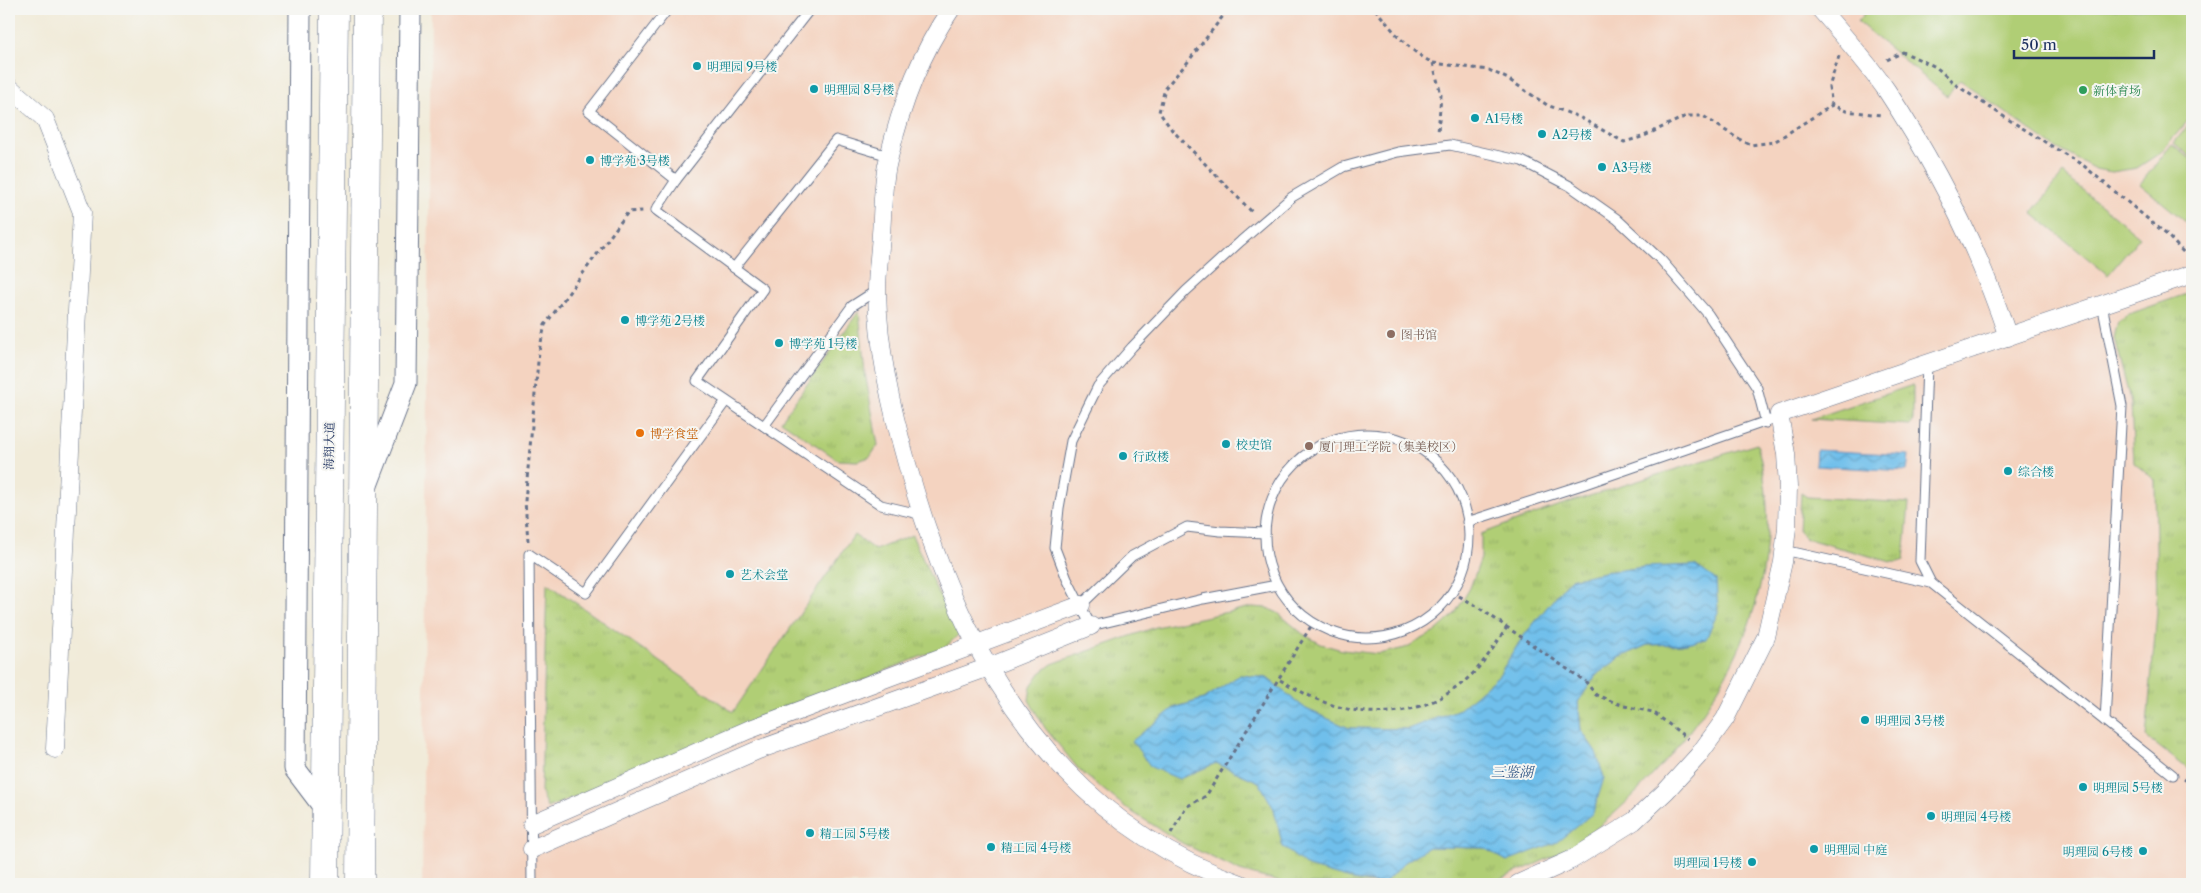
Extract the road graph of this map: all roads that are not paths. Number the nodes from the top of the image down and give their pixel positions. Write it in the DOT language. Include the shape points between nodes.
graph roads {
  1 [pos="300,9"];
  2 [pos="334,9"];
  3 [pos="367,9"];
  4 [pos="410,9"];
  5 [pos="668,9"];
  6 [pos="810,9"];
  7 [pos="951,9"];
  8 [pos="1820,9"];
  9 [pos="9,87"];
  10 [pos="889,156"];
  11 [pos="676,180"];
  12 [pos="734,268"];
  13 [pos="2192,274"];
  14 [pos="877,290"];
  15 [pos="2102,304"];
  16 [pos="2008,336"];
  17 [pos="1927,364"];
  18 [pos="726,401"];
  19 [pos="1773,419"];
  20 [pos="764,426"];
  21 [pos="363,494"];
  22 [pos="923,515"];
  23 [pos="1467,522"];
  24 [pos="1265,533"];
  25 [pos="1784,550"];
  26 [pos="1931,582"];
  27 [pos="1277,585"];
  28 [pos="1081,605"];
  29 [pos="1091,626"];
  30 [pos="976,645"];
  31 [pos="989,667"];
  32 [pos="2105,721"];
  33 [pos="55,749"];
  34 [pos="2173,776"];
  35 [pos="326,810"];
  36 [pos="532,824"];
  37 [pos="532,848"];
  38 [pos="325,884"];
  39 [pos="360,884"];
  40 [pos="532,884"];
  41 [pos="1241,884"];
  42 [pos="1518,884"];
  1 -- 35 [label="street" via="295,769"];
  2 -- 35 [label="highway, 海翔大道"];
  3 -- 21 [label="highway"];
  4 -- 21 [label="street" via="406,382"];
  5 -- 11 [label="lane" via="590,110"];
  6 -- 11 [label="lane"];
  7 -- 10 [label="street" via="903,104"];
  8 -- 16 [label="street" via="1870,69 1925,152 1972,244"];
  9 -- 33 [label="street" via="45,119 82,212"];
  10 -- 12 [label="lane" via="836,140"];
  10 -- 14 [label="street"];
  11 -- 12 [label="lane" via="656,210"];
  12 -- 18 [label="lane" via="763,289 696,381"];
  13 -- 15 [label="street"];
  14 -- 20 [label="lane" via="852,306"];
  14 -- 22 [label="street" via="882,353 894,415"];
  15 -- 16 [label="street"];
  15 -- 32 [label="lane" via="2122,406"];
  16 -- 17 [label="street"];
  17 -- 19 [label="street"];
  17 -- 26 [label="lane" via="1920,561"];
  18 -- 20 [label="lane"];
  18 -- 36 [label="lane" via="586,593 529,554"];
  19 -- 23 [label="lane"];
  19 -- 25 [label="street" via="1786,454 1788,487"];
  19 -- 28 [label="lane" via="1757,388 1708,314 1661,260 1617,219 1570,186 1522,161 1450,145 1398,152 1343,167 1292,197 1186,291 1098,386 1071,441 1055,548"];
  20 -- 22 [label="lane" via="881,505"];
  21 -- 39 [label="highway"];
  22 -- 30 [label="street" via="938,560"];
  23 -- 24 [label="lane" via="1459,492 1435,460 1400,439 1360,434 1321,445 1289,471 1269,506"];
  23 -- 27 [label="lane" via="1467,553 1452,592 1424,620 1389,636 1369,638 1331,632 1314,623 1287,600"];
  24 -- 27 [label="lane" via="1265,547"];
  24 -- 28 [label="lane" via="1187,527 1132,556"];
  25 -- 26 [label="lane"];
  25 -- 42 [label="street" via="1766,637 1725,718 1702,750 1634,821 1571,860"];
  26 -- 32 [label="lane"];
  27 -- 29 [label="lane"];
  28 -- 29 [label="lane"];
  28 -- 30 [label="street"];
  29 -- 31 [label="street"];
  30 -- 31 [label="street"];
  30 -- 36 [label="street" via="748,730"];
  31 -- 37 [label="street" via="758,750"];
  31 -- 41 [label="street" via="1037,738 1098,802 1161,848 1186,862"];
  32 -- 34 [label="lane"];
  35 -- 38 [label="highway, 海翔大道"];
  36 -- 37 [label="lane"];
  37 -- 40 [label="lane"];
}
